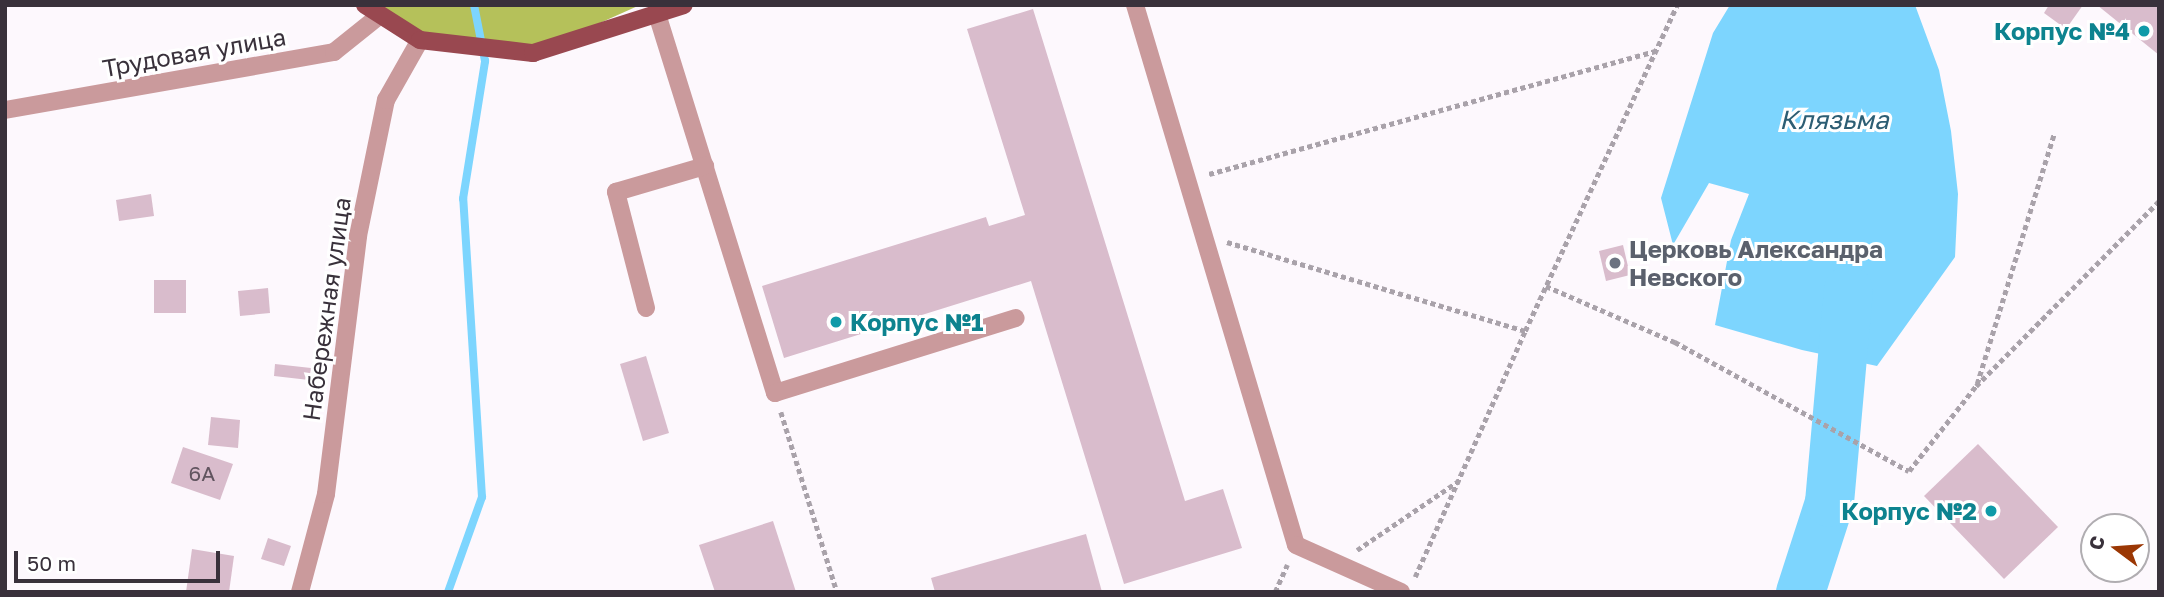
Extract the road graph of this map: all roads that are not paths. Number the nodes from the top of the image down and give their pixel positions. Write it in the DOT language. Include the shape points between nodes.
graph roads {
  1 [pos="684,5"];
  2 [pos="1135,5"];
  3 [pos="372,11"];
  4 [pos="657,13"];
  5 [pos="421,40"];
  6 [pos="5,110"];
  7 [pos="705,166"];
  8 [pos="646,308"];
  9 [pos="1016,318"];
  10 [pos="1408,586"];
  11 [pos="300,592"];
  1 -- 4 [label="main road"];
  2 -- 10 [label="street" via="1296,545"];
  3 -- 5 [label="main road"];
  3 -- 6 [label="street, Трудовая улица" via="334,52"];
  4 -- 5 [label="main road" via="533,52"];
  4 -- 7 [label="street"];
  5 -- 11 [label="street, Набережная улица" via="386,100 358,236 326,494"];
  7 -- 8 [label="street" via="616,192"];
  7 -- 9 [label="street" via="775,393"];
}
